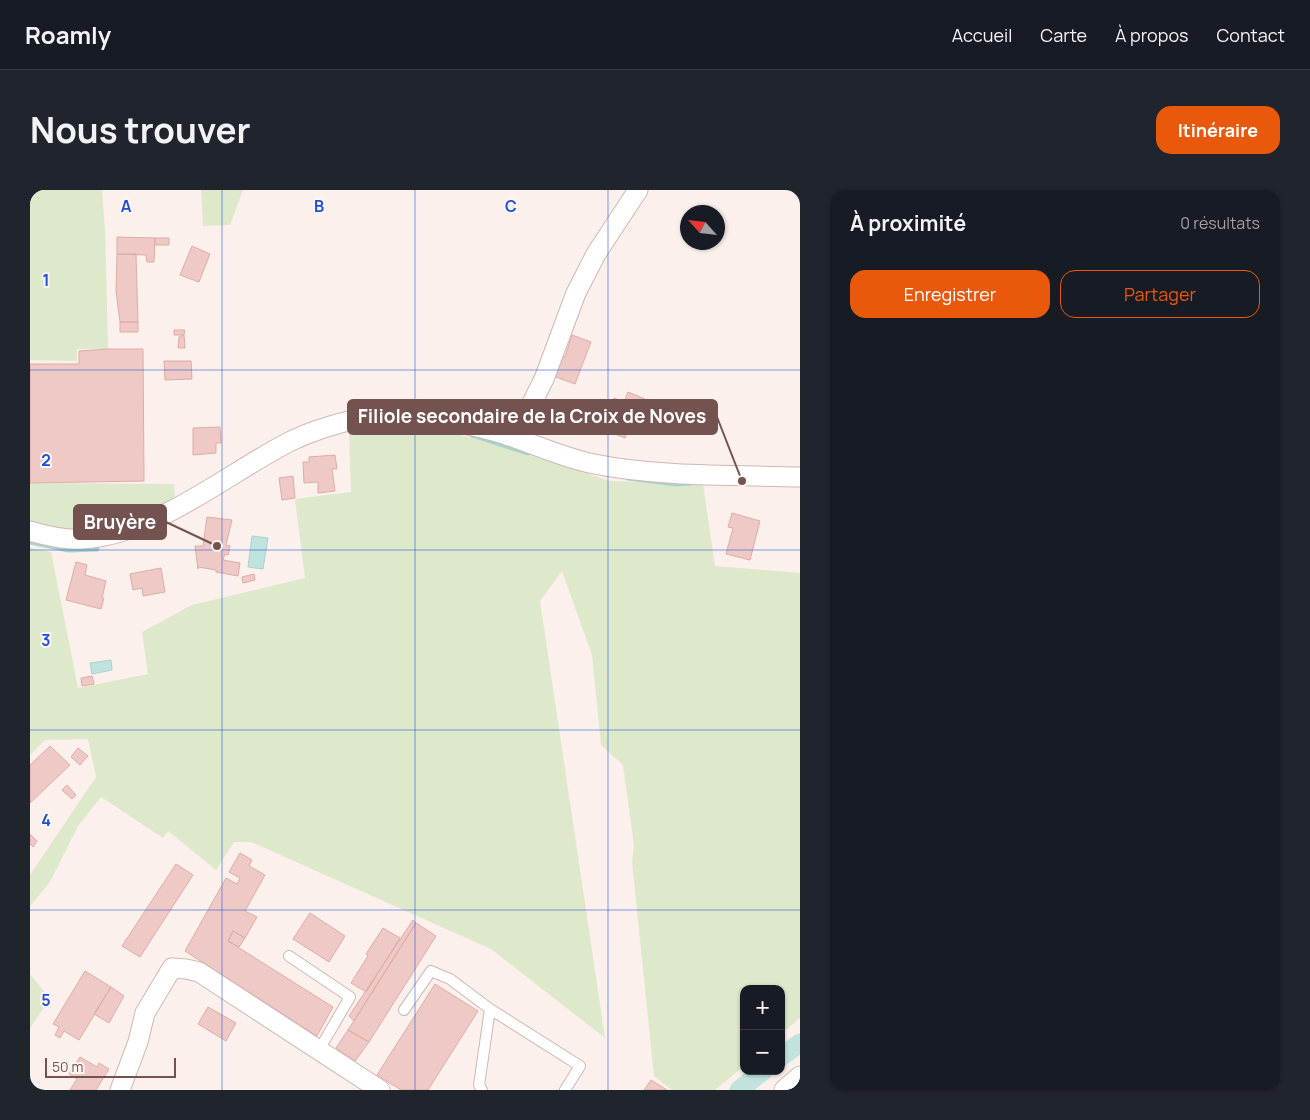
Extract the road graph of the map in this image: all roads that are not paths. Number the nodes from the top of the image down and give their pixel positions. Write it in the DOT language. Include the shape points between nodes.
graph roads {
  1 [pos="638,190"];
  2 [pos="508,436"];
  3 [pos="800,477"];
  4 [pos="30,531"];
  5 [pos="289,956"];
  6 [pos="490,1008"];
  7 [pos="404,1010"];
  8 [pos="319,1050"];
  9 [pos="800,1076"];
  10 [pos="120,1090"];
  11 [pos="380,1090"];
  12 [pos="482,1090"];
  13 [pos="566,1090"];
  14 [pos="784,1090"];
  1 -- 2 [label="street" via="596,254 576,293 544,379 530,407"];
  2 -- 3 [label="street" via="594,464 703,475"];
  2 -- 4 [label="street" via="437,419 363,418 290,442 176,508 131,529 81,539 54,538"];
  5 -- 8 [label="lane" via="350,997"];
  6 -- 7 [label="lane" via="450,979 431,971"];
  6 -- 12 [label="lane" via="479,1085"];
  6 -- 13 [label="lane" via="580,1066"];
  8 -- 10 [label="street" via="199,972 172,968 145,1013"];
  8 -- 11 [label="street"];
  9 -- 14 [label="street"];
}
